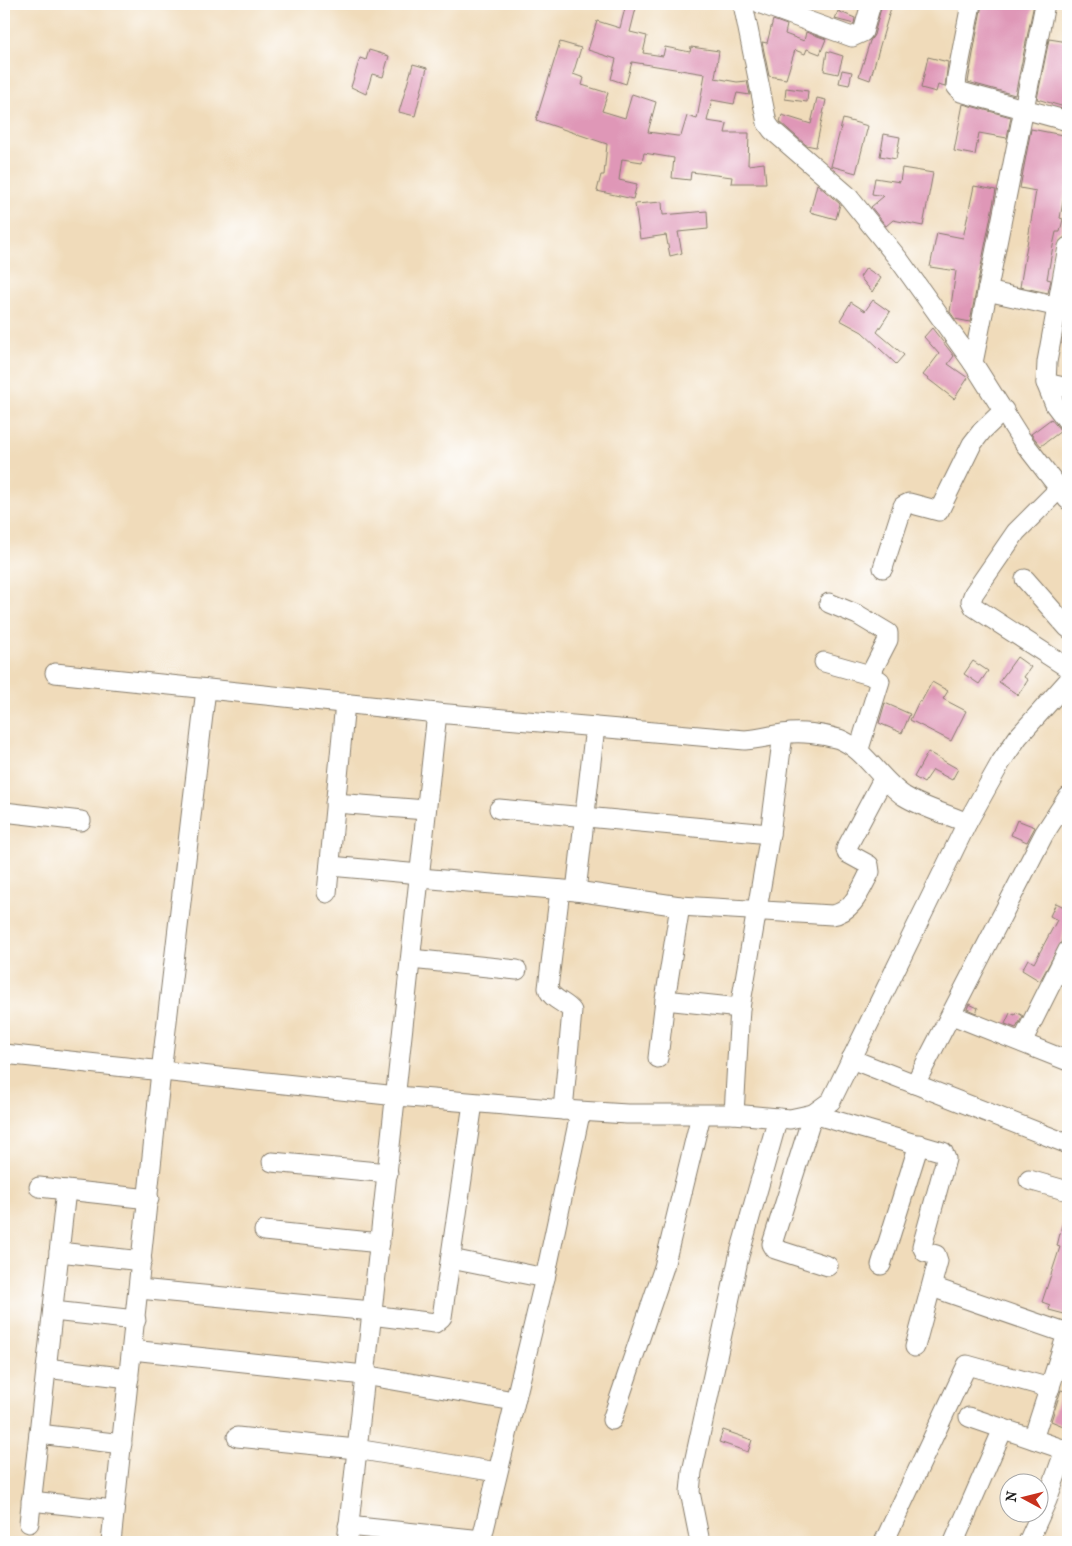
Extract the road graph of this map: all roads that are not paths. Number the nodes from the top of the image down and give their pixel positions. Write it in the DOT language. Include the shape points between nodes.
graph roads {
  1 [pos="743,4"];
  2 [pos="760,4"];
  3 [pos="871,4"];
  4 [pos="971,4"];
  5 [pos="1045,4"];
  6 [pos="798,10"];
  7 [pos="1023,110"];
  8 [pos="1068,121"];
  9 [pos="1068,247"];
  10 [pos="987,291"];
  11 [pos="1063,308"];
  12 [pos="973,363"];
  13 [pos="1046,383"];
  14 [pos="1068,388"];
  15 [pos="1004,410"];
  16 [pos="1068,422"];
  17 [pos="1064,494"];
  18 [pos="883,568"];
  19 [pos="1025,579"];
  20 [pos="829,604"];
  21 [pos="1068,628"];
  22 [pos="824,662"];
  23 [pos="1068,668"];
  24 [pos="55,673"];
  25 [pos="870,674"];
  26 [pos="1068,681"];
  27 [pos="206,689"];
  28 [pos="345,703"];
  29 [pos="437,713"];
  30 [pos="595,727"];
  31 [pos="783,734"];
  32 [pos="858,749"];
  33 [pos="883,779"];
  34 [pos="1068,797"];
  35 [pos="335,802"];
  36 [pos="499,809"];
  37 [pos="426,810"];
  38 [pos="4,812"];
  39 [pos="584,816"];
  40 [pos="81,821"];
  41 [pos="967,823"];
  42 [pos="770,834"];
  43 [pos="330,866"];
  44 [pos="420,876"];
  45 [pos="568,891"];
  46 [pos="327,893"];
  47 [pos="680,906"];
  48 [pos="756,911"];
  49 [pos="1068,950"];
  50 [pos="411,959"];
  51 [pos="518,970"];
  52 [pos="664,1000"];
  53 [pos="740,1008"];
  54 [pos="952,1014"];
  55 [pos="1022,1042"];
  56 [pos="4,1054"];
  57 [pos="658,1058"];
  58 [pos="851,1059"];
  59 [pos="1068,1061"];
  60 [pos="161,1072"];
  61 [pos="915,1084"];
  62 [pos="397,1096"];
  63 [pos="474,1103"];
  64 [pos="572,1112"];
  65 [pos="734,1114"];
  66 [pos="813,1114"];
  67 [pos="701,1115"];
  68 [pos="778,1118"];
  69 [pos="919,1144"];
  70 [pos="1068,1144"];
  71 [pos="272,1162"];
  72 [pos="388,1173"];
  73 [pos="1030,1180"];
  74 [pos="39,1187"];
  75 [pos="66,1190"];
  76 [pos="1068,1192"];
  77 [pos="149,1199"];
  78 [pos="264,1231"];
  79 [pos="380,1243"];
  80 [pos="59,1252"];
  81 [pos="451,1259"];
  82 [pos="142,1261"];
  83 [pos="881,1265"];
  84 [pos="828,1266"];
  85 [pos="545,1278"];
  86 [pos="932,1288"];
  87 [pos="139,1289"];
  88 [pos="53,1311"];
  89 [pos="372,1313"];
  90 [pos="136,1320"];
  91 [pos="1068,1333"];
  92 [pos="915,1347"];
  93 [pos="132,1350"];
  94 [pos="46,1368"];
  95 [pos="364,1375"];
  96 [pos="129,1378"];
  97 [pos="1050,1388"];
  98 [pos="514,1401"];
  99 [pos="969,1417"];
  100 [pos="612,1420"];
  101 [pos="1003,1429"];
  102 [pos="39,1434"];
  103 [pos="237,1437"];
  104 [pos="1033,1439"];
  105 [pos="122,1444"];
  106 [pos="356,1449"];
  107 [pos="1067,1450"];
  108 [pos="498,1472"];
  109 [pos="32,1501"];
  110 [pos="114,1510"];
  111 [pos="29,1524"];
  112 [pos="348,1534"];
  113 [pos="482,1541"];
  114 [pos="111,1542"];
  115 [pos="700,1542"];
  116 [pos="884,1542"];
  117 [pos="954,1542"];
  118 [pos="1028,1542"];
  1 -- 12 [label="street" via="767,123 847,196 900,261"];
  2 -- 6 [label="street"];
  3 -- 6 [label="street" via="863,32 852,37"];
  4 -- 7 [label="street" via="956,86 961,92"];
  5 -- 7 [label="street"];
  7 -- 8 [label="street"];
  7 -- 10 [label="street"];
  9 -- 11 [label="street"];
  10 -- 11 [label="street"];
  10 -- 12 [label="street"];
  11 -- 13 [label="street" via="1047,362"];
  12 -- 15 [label="street"];
  13 -- 14 [label="street"];
  13 -- 16 [label="street" via="1055,405"];
  15 -- 17 [label="street" via="1021,439"];
  15 -- 18 [label="street" via="972,444 939,511 909,503 903,506"];
  17 -- 23 [label="street" via="1016,532 971,601 974,607"];
  19 -- 21 [label="street"];
  20 -- 25 [label="street" via="858,615 888,633 888,640"];
  22 -- 25 [label="street"];
  24 -- 27 [label="street"];
  25 -- 32 [label="street" via="878,678 880,686"];
  26 -- 41 [label="street" via="1018,737"];
  27 -- 28 [label="street"];
  27 -- 60 [label="street"];
  28 -- 29 [label="street"];
  28 -- 35 [label="street"];
  29 -- 30 [label="street"];
  29 -- 37 [label="street"];
  30 -- 31 [label="street" via="745,740"];
  30 -- 39 [label="street"];
  31 -- 32 [label="street" via="820,735 839,739"];
  31 -- 42 [label="street"];
  32 -- 33 [label="street"];
  33 -- 41 [label="street" via="905,796"];
  33 -- 48 [label="street" via="846,849 847,853 870,868 849,908 843,914 832,915"];
  34 -- 54 [label="street" via="1044,834"];
  35 -- 37 [label="street"];
  35 -- 43 [label="street"];
  36 -- 39 [label="street"];
  37 -- 44 [label="street"];
  38 -- 40 [label="street"];
  39 -- 42 [label="street"];
  39 -- 45 [label="street"];
  41 -- 58 [label="street"];
  42 -- 48 [label="street"];
  43 -- 44 [label="street"];
  43 -- 46 [label="street"];
  44 -- 45 [label="street"];
  44 -- 50 [label="street"];
  45 -- 47 [label="street"];
  45 -- 64 [label="street" via="548,988 553,997 572,1011"];
  47 -- 48 [label="street"];
  47 -- 52 [label="street"];
  48 -- 53 [label="street"];
  49 -- 55 [label="street"];
  50 -- 51 [label="street"];
  50 -- 62 [label="street"];
  52 -- 53 [label="street"];
  52 -- 57 [label="street"];
  53 -- 65 [label="street"];
  54 -- 55 [label="street"];
  54 -- 61 [label="street"];
  55 -- 59 [label="street"];
  56 -- 60 [label="street"];
  58 -- 61 [label="street"];
  58 -- 66 [label="street" via="831,1101"];
  60 -- 62 [label="street"];
  60 -- 77 [label="street"];
  61 -- 70 [label="street"];
  62 -- 63 [label="street"];
  62 -- 72 [label="street"];
  63 -- 64 [label="street"];
  63 -- 81 [label="street"];
  64 -- 67 [label="street"];
  64 -- 85 [label="street"];
  65 -- 67 [label="street"];
  65 -- 68 [label="street"];
  66 -- 68 [label="street"];
  66 -- 69 [label="street"];
  66 -- 84 [label="street" via="772,1244 776,1249"];
  67 -- 100 [label="street" via="664,1267"];
  68 -- 115 [label="street" via="739,1256 692,1472 690,1492"];
  69 -- 83 [label="street"];
  69 -- 86 [label="street" via="946,1155 922,1246 925,1252 938,1258"];
  71 -- 72 [label="street"];
  72 -- 79 [label="street"];
  73 -- 76 [label="street"];
  74 -- 75 [label="street"];
  75 -- 77 [label="street"];
  75 -- 80 [label="street"];
  77 -- 82 [label="street"];
  78 -- 79 [label="street"];
  79 -- 89 [label="street"];
  80 -- 82 [label="street"];
  80 -- 88 [label="street"];
  81 -- 85 [label="street"];
  81 -- 89 [label="street" via="440,1321 435,1323"];
  82 -- 87 [label="street"];
  85 -- 98 [label="street"];
  86 -- 91 [label="street"];
  86 -- 92 [label="street"];
  87 -- 89 [label="street"];
  87 -- 90 [label="street"];
  88 -- 90 [label="street"];
  88 -- 94 [label="street"];
  89 -- 95 [label="street"];
  90 -- 93 [label="street"];
  91 -- 97 [label="street"];
  93 -- 95 [label="street"];
  93 -- 96 [label="street"];
  94 -- 96 [label="street"];
  94 -- 102 [label="street"];
  95 -- 98 [label="street"];
  95 -- 106 [label="street"];
  96 -- 105 [label="street"];
  97 -- 104 [label="street"];
  97 -- 116 [label="street" via="967,1365"];
  98 -- 108 [label="street"];
  99 -- 101 [label="street"];
  101 -- 104 [label="street"];
  101 -- 117 [label="street"];
  102 -- 105 [label="street"];
  102 -- 109 [label="street"];
  103 -- 106 [label="street"];
  104 -- 107 [label="street"];
  105 -- 110 [label="street"];
  106 -- 108 [label="street"];
  106 -- 112 [label="street"];
  107 -- 118 [label="street"];
  108 -- 113 [label="street"];
  109 -- 110 [label="street"];
  109 -- 111 [label="street"];
  110 -- 114 [label="street"];
  112 -- 113 [label="street"];
}
